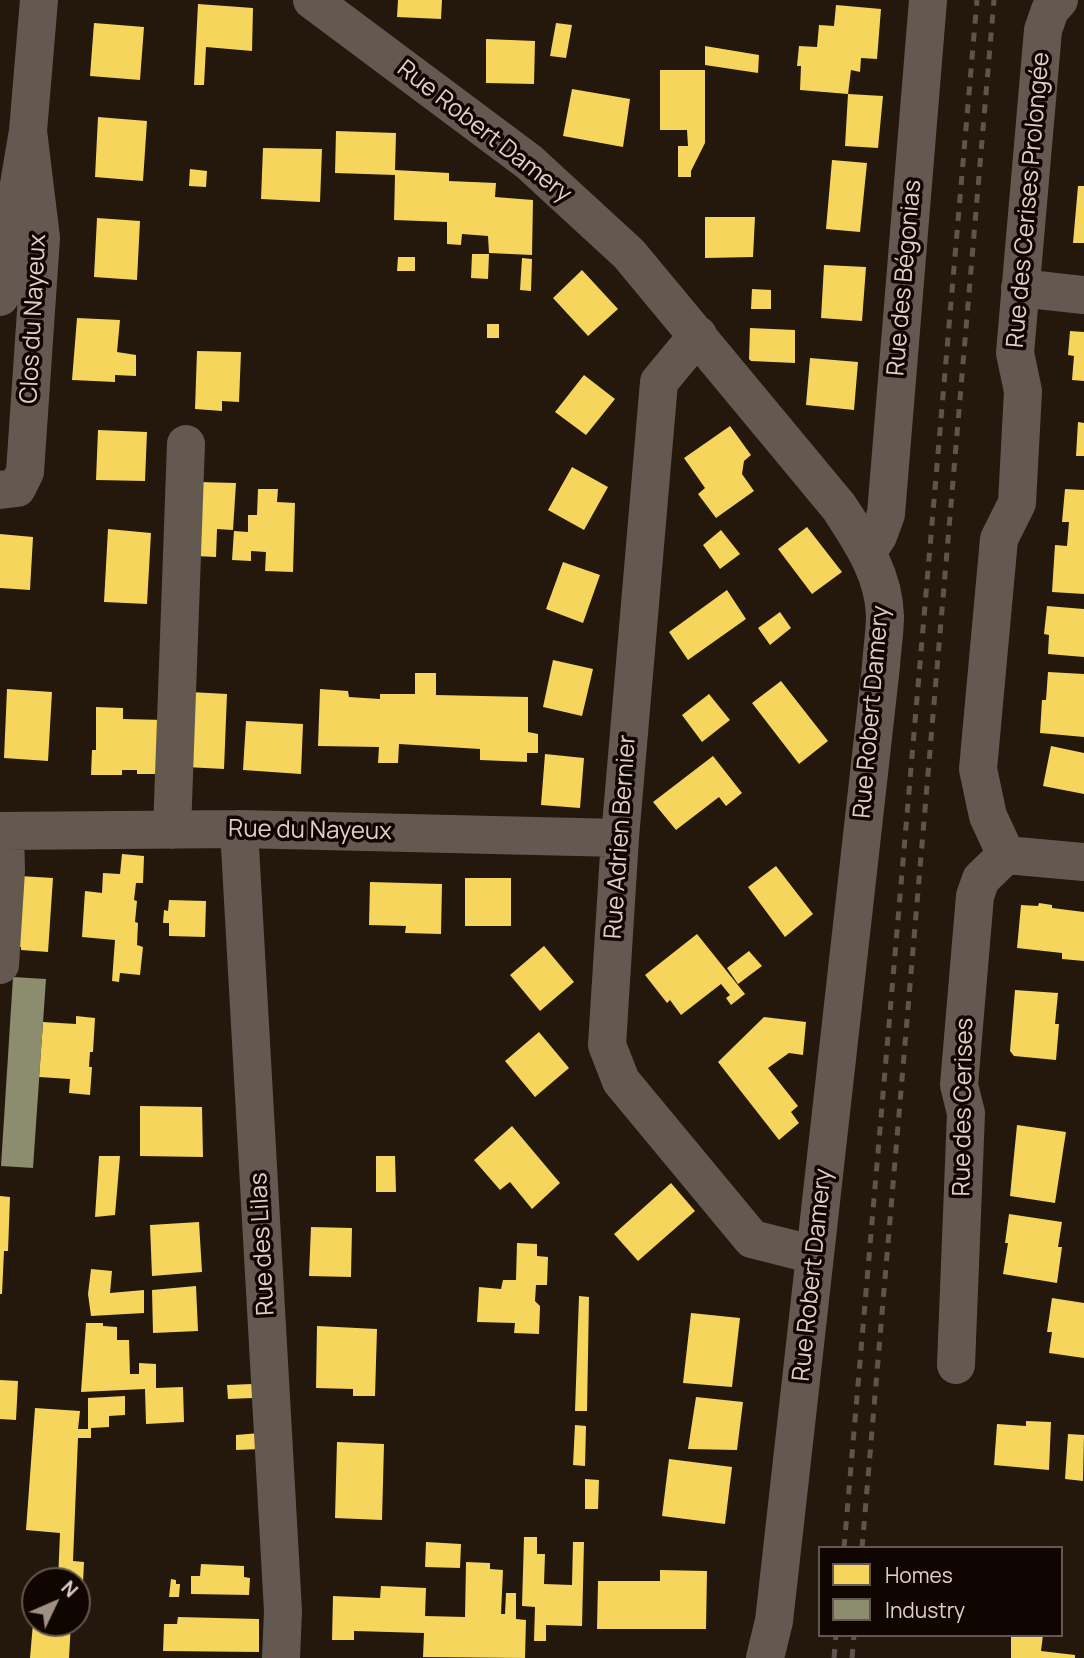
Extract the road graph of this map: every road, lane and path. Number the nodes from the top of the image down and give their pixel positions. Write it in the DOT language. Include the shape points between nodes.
graph roads {
  1 [pos="39,0"];
  2 [pos="312,0"];
  3 [pos="928,0"];
  4 [pos="1059,0"];
  5 [pos="27,131"];
  6 [pos="1020,288"];
  7 [pos="1084,295"];
  8 [pos="0,297"];
  9 [pos="698,335"];
  10 [pos="186,444"];
  11 [pos="0,490"];
  12 [pos="868,551"];
  13 [pos="239,829"];
  14 [pos="172,830"];
  15 [pos="3,831"];
  16 [pos="620,838"];
  17 [pos="1006,855"];
  18 [pos="1084,862"];
  19 [pos="0,965"];
  20 [pos="815,1255"];
  21 [pos="956,1365"];
  22 [pos="281,1658"];
  23 [pos="765,1658"];
  1 -- 5 [label="street, Clos du Nayeux"];
  2 -- 9 [label="street, Rue Robert Damery" via="529,162 629,254"];
  3 -- 12 [label="street, Rue des Bégonias" via="886,514"];
  4 -- 6 [label="street, Rue des Cerises Prolongée" via="1043,30"];
  5 -- 8 [label="street, Clos du Nayeux"];
  5 -- 11 [label="street, Clos du Nayeux" via="41,238 25,472 17,488"];
  6 -- 7 [label="street"];
  6 -- 17 [label="street, Rue des Cerises Prolongée" via="1015,353 1023,391 1017,502 999,539 978,769 988,816"];
  9 -- 12 [label="street, Rue Robert Damery" via="839,507"];
  9 -- 16 [label="street, Rue Adrien Bernier" via="659,382"];
  10 -- 14 [label="street"];
  12 -- 20 [label="street, Rue Robert Damery" via="881,586 885,616"];
  13 -- 14 [label="street, Rue du Nayeux"];
  13 -- 16 [label="street, Rue du Nayeux"];
  13 -- 22 [label="street, Rue des Lilas" via="284,1611"];
  14 -- 15 [label="street, Rue du Nayeux"];
  15 -- 19 [label="street" via="6,871"];
  16 -- 20 [label="street, Rue Adrien Bernier" via="607,1045 621,1081 752,1239"];
  17 -- 18 [label="street"];
  17 -- 21 [label="street, Rue des Cerises" via="981,879 975,896 959,1085 966,1114"];
  20 -- 23 [label="street, Rue Robert Damery" via="774,1621"];
}
